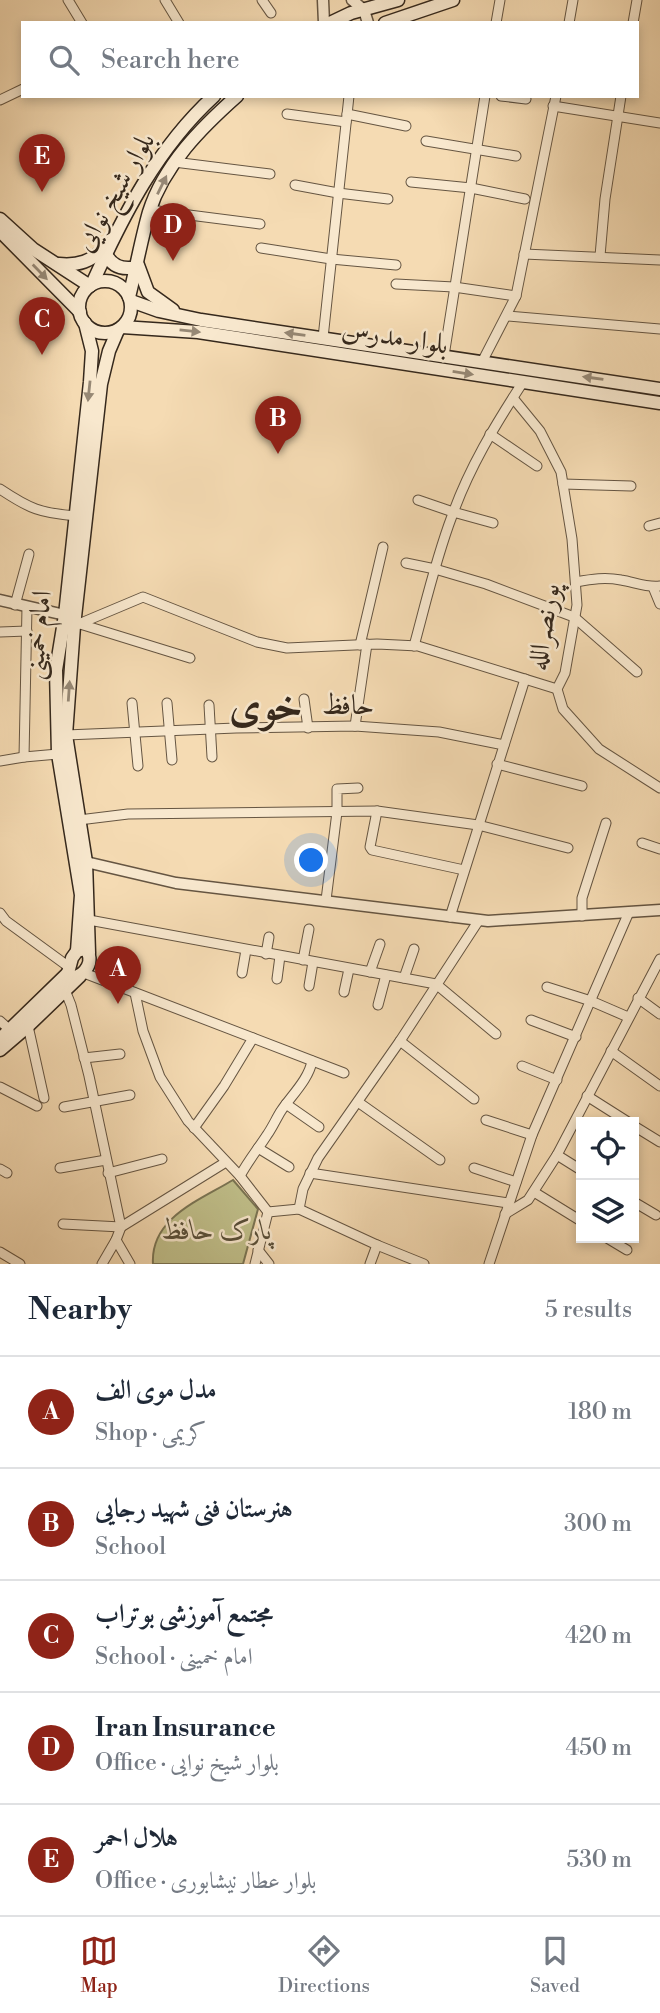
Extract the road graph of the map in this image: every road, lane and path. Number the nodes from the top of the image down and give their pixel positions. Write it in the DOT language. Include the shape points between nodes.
graph roads {
  1 [pos="68,0"];
  2 [pos="165,0"];
  3 [pos="262,0"];
  4 [pos="323,0"];
  5 [pos="352,0"];
  6 [pos="398,0"];
  7 [pos="453,0"];
  8 [pos="500,0"];
  9 [pos="573,0"];
  10 [pos="637,0"];
  11 [pos="271,13"];
  12 [pos="366,16"];
  13 [pos="81,21"];
  14 [pos="178,21"];
  15 [pos="324,21"];
  16 [pos="334,21"];
  17 [pos="391,21"];
  18 [pos="496,21"];
  19 [pos="569,21"];
  20 [pos="633,21"];
  21 [pos="21,90"];
  22 [pos="212,98"];
  23 [pos="235,98"];
  24 [pos="349,98"];
  25 [pos="485,98"];
  26 [pos="518,98"];
  27 [pos="621,98"];
  28 [pos="526,99"];
  29 [pos="0,100"];
  30 [pos="554,101"];
  31 [pos="287,114"];
  32 [pos="617,117"];
  33 [pos="346,118"];
  34 [pos="660,123"];
  35 [pos="406,126"];
  36 [pos="426,141"];
  37 [pos="477,150"];
  38 [pos="516,156"];
  39 [pos="174,162"];
  40 [pos="270,174"];
  41 [pos="411,182"];
  42 [pos="295,185"];
  43 [pos="471,188"];
  44 [pos="338,193"];
  45 [pos="388,199"];
  46 [pos="525,199"];
  47 [pos="150,210"];
  48 [pos="0,219"];
  49 [pos="260,224"];
  50 [pos="0,231"];
  51 [pos="108,248"];
  52 [pos="261,248"];
  53 [pos="524,254"];
  54 [pos="600,256"];
  55 [pos="331,259"];
  56 [pos="660,260"];
  57 [pos="56,264"];
  58 [pos="137,265"];
  59 [pos="396,265"];
  60 [pos="396,284"];
  61 [pos="91,285"];
  62 [pos="454,287"];
  63 [pos="516,296"];
  64 [pos="130,299"];
  65 [pos="159,311"];
  66 [pos="507,316"];
  67 [pos="185,317"];
  68 [pos="82,318"];
  69 [pos="120,328"];
  70 [pos="155,328"];
  71 [pos="660,329"];
  72 [pos="323,338"];
  73 [pos="92,351"];
  74 [pos="109,351"];
  75 [pos="444,356"];
  76 [pos="482,362"];
  77 [pos="523,382"];
  78 [pos="660,388"];
  79 [pos="513,398"];
  80 [pos="660,403"];
  81 [pos="489,434"];
  82 [pos="537,466"];
  83 [pos="563,484"];
  84 [pos="631,486"];
  85 [pos="0,489"];
  86 [pos="418,500"];
  87 [pos="453,513"];
  88 [pos="76,516"];
  89 [pos="493,523"];
  90 [pos="660,523"];
  91 [pos="649,526"];
  92 [pos="383,547"];
  93 [pos="29,554"];
  94 [pos="406,564"];
  95 [pos="435,569"];
  96 [pos="576,582"];
  97 [pos="657,587"];
  98 [pos="0,600"];
  99 [pos="660,604"];
  100 [pos="15,605"];
  101 [pos="27,607"];
  102 [pos="65,615"];
  103 [pos="574,617"];
  104 [pos="77,625"];
  105 [pos="27,631"];
  106 [pos="0,632"];
  107 [pos="364,645"];
  108 [pos="414,646"];
  109 [pos="190,658"];
  110 [pos="637,672"];
  111 [pos="524,679"];
  112 [pos="557,689"];
  113 [pos="304,699"];
  114 [pos="132,703"];
  115 [pos="167,703"];
  116 [pos="209,705"];
  117 [pos="355,726"];
  118 [pos="308,728"];
  119 [pos="211,729"];
  120 [pos="169,731"];
  121 [pos="135,732"];
  122 [pos="66,735"];
  123 [pos="503,745"];
  124 [pos="58,754"];
  125 [pos="24,757"];
  126 [pos="212,757"];
  127 [pos="172,760"];
  128 [pos="0,761"];
  129 [pos="497,764"];
  130 [pos="138,766"];
  131 [pos="582,786"];
  132 [pos="358,788"];
  133 [pos="660,788"];
  134 [pos="377,811"];
  135 [pos="337,812"];
  136 [pos="79,820"];
  137 [pos="606,823"];
  138 [pos="478,825"];
  139 [pos="642,844"];
  140 [pos="568,848"];
  141 [pos="660,849"];
  142 [pos="86,862"];
  143 [pos="464,870"];
  144 [pos="326,900"];
  145 [pos="660,910"];
  146 [pos="629,912"];
  147 [pos="0,913"];
  148 [pos="582,916"];
  149 [pos="450,917"];
  150 [pos="89,920"];
  151 [pos="479,920"];
  152 [pos="309,929"];
  153 [pos="269,937"];
  154 [pos="380,944"];
  155 [pos="414,949"];
  156 [pos="246,950"];
  157 [pos="83,952"];
  158 [pos="267,954"];
  159 [pos="280,956"];
  160 [pos="660,959"];
  161 [pos="308,961"];
  162 [pos="349,969"];
  163 [pos="75,972"];
  164 [pos="370,972"];
  165 [pos="242,973"];
  166 [pos="386,975"];
  167 [pos="404,978"];
  168 [pos="277,979"];
  169 [pos="436,984"];
  170 [pos="309,986"];
  171 [pos="547,986"];
  172 [pos="65,990"];
  173 [pos="344,992"];
  174 [pos="135,993"];
  175 [pos="638,998"];
  176 [pos="591,1001"];
  177 [pos="378,1005"];
  178 [pos="660,1014"];
  179 [pos="628,1017"];
  180 [pos="531,1020"];
  181 [pos="0,1021"];
  182 [pos="28,1026"];
  183 [pos="496,1034"];
  184 [pos="5,1035"];
  185 [pos="576,1037"];
  186 [pos="253,1038"];
  187 [pos="400,1041"];
  188 [pos="0,1050"];
  189 [pos="611,1051"];
  190 [pos="120,1054"];
  191 [pos="84,1058"];
  192 [pos="312,1060"];
  193 [pos="522,1066"];
  194 [pos="344,1073"];
  195 [pos="557,1080"];
  196 [pos="660,1086"];
  197 [pos="0,1087"];
  198 [pos="130,1096"];
  199 [pos="587,1097"];
  200 [pos="44,1098"];
  201 [pos="474,1099"];
  202 [pos="94,1102"];
  203 [pos="358,1102"];
  204 [pos="286,1104"];
  205 [pos="37,1106"];
  206 [pos="64,1107"];
  207 [pos="620,1117"];
  208 [pos="486,1120"];
  209 [pos="319,1127"];
  210 [pos="194,1128"];
  211 [pos="639,1129"];
  212 [pos="532,1135"];
  213 [pos="660,1143"];
  214 [pos="258,1148"];
  215 [pos="557,1155"];
  216 [pos="162,1159"];
  217 [pos="106,1160"];
  218 [pos="440,1160"];
  219 [pos="226,1162"];
  220 [pos="289,1167"];
  221 [pos="576,1167"];
  222 [pos="60,1168"];
  223 [pos="474,1168"];
  224 [pos="108,1173"];
  225 [pos="310,1173"];
  226 [pos="240,1176"];
  227 [pos="516,1182"];
  228 [pos="534,1192"];
  229 [pos="508,1203"];
  230 [pos="639,1205"];
  231 [pos="299,1209"];
  232 [pos="268,1212"];
  233 [pos="505,1214"];
  234 [pos="656,1215"];
  235 [pos="576,1219"];
  236 [pos="63,1224"];
  237 [pos="121,1227"];
  238 [pos="116,1240"];
  239 [pos="615,1243"];
  240 [pos="377,1245"];
  241 [pos="258,1250"];
  242 [pos="627,1250"];
  243 [pos="0,1252"];
  244 [pos="20,1264"];
  245 [pos="102,1264"];
  246 [pos="130,1264"];
  247 [pos="255,1264"];
  248 [pos="269,1264"];
  249 [pos="370,1264"];
  250 [pos="424,1264"];
  251 [pos="489,1264"];
  1 -- 13 [label="street"];
  2 -- 14 [label="street"];
  3 -- 11 [label="street"];
  4 -- 15 [label="street"];
  5 -- 12 [label="street"];
  6 -- 12 [label="main road"];
  7 -- 17 [label="main road"];
  8 -- 18 [label="street"];
  9 -- 19 [label="street"];
  10 -- 20 [label="street"];
  12 -- 16 [label="main road" via="351,13"];
  21 -- 29 [label="street"];
  22 -- 51 [label="main road, بلوار شیخ نوایی" via="166,147"];
  23 -- 39 [label="main road, بلوار شیخ نوایی" via="206,123"];
  24 -- 33 [label="street"];
  25 -- 37 [label="street"];
  26 -- 28 [label="street"];
  27 -- 32 [label="street"];
  30 -- 32 [label="street"];
  30 -- 53 [label="street"];
  31 -- 33 [label="street"];
  32 -- 34 [label="street"];
  32 -- 54 [label="street"];
  33 -- 35 [label="street"];
  33 -- 44 [label="street"];
  36 -- 37 [label="street"];
  37 -- 38 [label="street"];
  37 -- 43 [label="street"];
  39 -- 40 [label="street"];
  47 -- 39 [label="main road, بلوار شیخ نوایی, one-way"];
  41 -- 43 [label="street"];
  42 -- 44 [label="street"];
  43 -- 46 [label="street"];
  43 -- 62 [label="street"];
  44 -- 45 [label="street"];
  44 -- 55 [label="street"];
  47 -- 49 [label="street"];
  47 -- 58 [label="main road, بلوار شیخ نوایی"];
  48 -- 57 [label="main road"];
  50 -- 68 [label="main road, one-way"];
  51 -- 57 [label="main road" via="83,264"];
  51 -- 58 [label="main road" via="109,260 119,267"];
  51 -- 61 [label="main road, بلوار شیخ نوایی"];
  52 -- 55 [label="street"];
  53 -- 54 [label="street"];
  53 -- 63 [label="street"];
  54 -- 56 [label="street"];
  55 -- 59 [label="street"];
  55 -- 72 [label="street"];
  57 -- 61 [label="main road"];
  58 -- 64 [label="main road, بلوار شیخ نوایی"];
  58 -- 67 [label="main road" via="148,292"];
  60 -- 62 [label="street"];
  61 -- 64 [label="main road" via="113,282"];
  61 -- 68 [label="main road" via="80,299"];
  62 -- 63 [label="street"];
  62 -- 75 [label="street"];
  63 -- 66 [label="street"];
  64 -- 65 [label="main road, بلوار مدرس"];
  64 -- 69 [label="main road" via="130,316"];
  65 -- 67 [label="main road, بلوار مدرس"];
  65 -- 70 [label="main road" via="146,316"];
  66 -- 71 [label="street"];
  66 -- 76 [label="street"];
  72 -- 67 [label="main road, بلوار مدرس, one-way"];
  68 -- 69 [label="main road" via="95,331"];
  68 -- 73 [label="main road, امام خمینی"];
  69 -- 70 [label="main road, بلوار مدرس"];
  69 -- 74 [label="main road, امام خمینی"];
  70 -- 77 [label="main road, بلوار مدرس, one-way"];
  72 -- 75 [label="main road, بلوار مدرس"];
  73 -- 74 [label="main road"];
  73 -- 88 [label="main road, امام خمینی, one-way"];
  74 -- 104 [label="main road, امام خمینی" via="101,384"];
  75 -- 76 [label="main road, بلوار مدرس"];
  78 -- 76 [label="main road, بلوار مدرس, one-way"];
  77 -- 79 [label="street"];
  77 -- 80 [label="main road, بلوار مدرس"];
  79 -- 81 [label="street"];
  79 -- 83 [label="street, پورنصرالله" via="540,431"];
  81 -- 82 [label="street"];
  81 -- 87 [label="street"];
  83 -- 84 [label="street"];
  83 -- 96 [label="street, پورنصرالله"];
  85 -- 88 [label="street" via="35,510"];
  86 -- 87 [label="street"];
  87 -- 89 [label="street"];
  87 -- 95 [label="street"];
  88 -- 102 [label="main road, امام خمینی"];
  90 -- 91 [label="street"];
  92 -- 107 [label="street"];
  93 -- 100 [label="street"];
  94 -- 95 [label="street"];
  95 -- 103 [label="street" via="510,591"];
  95 -- 108 [label="street"];
  96 -- 97 [label="street" via="602,578"];
  96 -- 103 [label="street, پورنصرالله"];
  97 -- 99 [label="street"];
  98 -- 100 [label="street"];
  100 -- 101 [label="street"];
  101 -- 102 [label="street"];
  101 -- 105 [label="street"];
  102 -- 124 [label="main road, امام خمینی" via="56,670"];
  103 -- 110 [label="street"];
  103 -- 112 [label="street, پورنصرالله" via="565,673"];
  104 -- 107 [label="street" via="143,597 257,642 287,648"];
  104 -- 109 [label="street"];
  122 -- 104 [label="main road, امام خمینی, one-way"];
  105 -- 106 [label="street"];
  105 -- 125 [label="street"];
  107 -- 108 [label="street"];
  107 -- 117 [label="street"];
  108 -- 111 [label="street"];
  111 -- 112 [label="street"];
  111 -- 123 [label="street"];
  112 -- 133 [label="street, پورنصرالله" via="563,709 599,749"];
  113 -- 118 [label="street"];
  114 -- 121 [label="street"];
  115 -- 120 [label="street"];
  116 -- 119 [label="street"];
  117 -- 118 [label="street, حافظ"];
  117 -- 123 [label="street, حافظ" via="439,732"];
  118 -- 119 [label="street, حافظ"];
  119 -- 120 [label="street, حافظ"];
  119 -- 126 [label="street"];
  120 -- 121 [label="street, حافظ"];
  120 -- 127 [label="street"];
  121 -- 122 [label="street, حافظ"];
  121 -- 130 [label="street"];
  122 -- 136 [label="main road, امام خمینی"];
  123 -- 129 [label="street"];
  124 -- 125 [label="street"];
  124 -- 157 [label="main road, امام خمینی" via="81,895"];
  125 -- 128 [label="street"];
  129 -- 131 [label="street"];
  129 -- 138 [label="street"];
  132 -- 135 [label="street" via="337,789"];
  134 -- 135 [label="street"];
  134 -- 138 [label="street"];
  134 -- 143 [label="street" via="372,850"];
  135 -- 136 [label="street" via="128,814"];
  135 -- 144 [label="street"];
  136 -- 142 [label="main road, امام خمینی"];
  137 -- 148 [label="street" via="582,898"];
  138 -- 140 [label="street"];
  138 -- 143 [label="street"];
  139 -- 141 [label="street"];
  142 -- 144 [label="street" via="176,883"];
  142 -- 150 [label="main road, امام خمینی"];
  143 -- 149 [label="street"];
  144 -- 149 [label="street"];
  145 -- 146 [label="street"];
  146 -- 148 [label="street"];
  146 -- 176 [label="street"];
  147 -- 163 [label="street"];
  148 -- 151 [label="street"];
  149 -- 151 [label="street"];
  150 -- 156 [label="street"];
  150 -- 157 [label="main road, امام خمینی"];
  151 -- 169 [label="street"];
  152 -- 161 [label="street"];
  153 -- 158 [label="street"];
  154 -- 164 [label="street"];
  155 -- 167 [label="street"];
  156 -- 158 [label="street"];
  156 -- 165 [label="street"];
  157 -- 163 [label="main road" via="90,960"];
  158 -- 159 [label="street"];
  159 -- 161 [label="street"];
  159 -- 168 [label="street"];
  160 -- 175 [label="street"];
  161 -- 162 [label="street"];
  161 -- 170 [label="street"];
  162 -- 164 [label="street"];
  162 -- 173 [label="street"];
  163 -- 172 [label="main road"];
  163 -- 174 [label="street"];
  163 -- 184 [label="main road"];
  164 -- 166 [label="street"];
  166 -- 167 [label="street"];
  166 -- 177 [label="street"];
  167 -- 169 [label="street"];
  169 -- 183 [label="street"];
  169 -- 187 [label="street"];
  171 -- 176 [label="street"];
  172 -- 182 [label="main road"];
  172 -- 191 [label="street"];
  174 -- 186 [label="street"];
  174 -- 210 [label="street" via="160,1077"];
  175 -- 178 [label="street"];
  175 -- 179 [label="street"];
  176 -- 179 [label="street"];
  176 -- 185 [label="street"];
  179 -- 189 [label="street"];
  180 -- 185 [label="street"];
  181 -- 184 [label="street"];
  182 -- 188 [label="main road"];
  182 -- 200 [label="street"];
  185 -- 195 [label="street"];
  186 -- 192 [label="street"];
  186 -- 210 [label="street"];
  187 -- 201 [label="street"];
  187 -- 203 [label="street"];
  189 -- 196 [label="street"];
  189 -- 199 [label="street"];
  190 -- 191 [label="street"];
  191 -- 202 [label="street"];
  192 -- 194 [label="street"];
  192 -- 204 [label="street"];
  193 -- 195 [label="street"];
  195 -- 212 [label="street"];
  197 -- 205 [label="street"];
  198 -- 202 [label="street"];
  199 -- 207 [label="street"];
  199 -- 215 [label="street"];
  202 -- 206 [label="street"];
  202 -- 217 [label="street"];
  203 -- 218 [label="street"];
  203 -- 225 [label="street"];
  204 -- 209 [label="street"];
  204 -- 214 [label="street"];
  208 -- 212 [label="street"];
  210 -- 219 [label="street"];
  211 -- 213 [label="street"];
  212 -- 227 [label="street"];
  214 -- 220 [label="street"];
  214 -- 226 [label="street"];
  215 -- 221 [label="street"];
  215 -- 228 [label="street"];
  216 -- 224 [label="street"];
  217 -- 222 [label="street"];
  217 -- 224 [label="street"];
  219 -- 226 [label="street"];
  219 -- 237 [label="street"];
  223 -- 227 [label="street"];
  224 -- 237 [label="street"];
  225 -- 229 [label="street"];
  225 -- 231 [label="street"];
  226 -- 232 [label="street"];
  227 -- 229 [label="street"];
  228 -- 233 [label="street"];
  228 -- 235 [label="street"];
  229 -- 233 [label="street"];
  230 -- 234 [label="street"];
  231 -- 232 [label="street"];
  231 -- 240 [label="street"];
  232 -- 241 [label="street"];
  233 -- 251 [label="street"];
  236 -- 237 [label="street"];
  237 -- 238 [label="street"];
  238 -- 245 [label="street"];
  238 -- 246 [label="street"];
  239 -- 242 [label="street"];
  240 -- 249 [label="street"];
  240 -- 250 [label="street"];
  241 -- 247 [label="street"];
  241 -- 248 [label="street"];
  243 -- 244 [label="street"];
}
